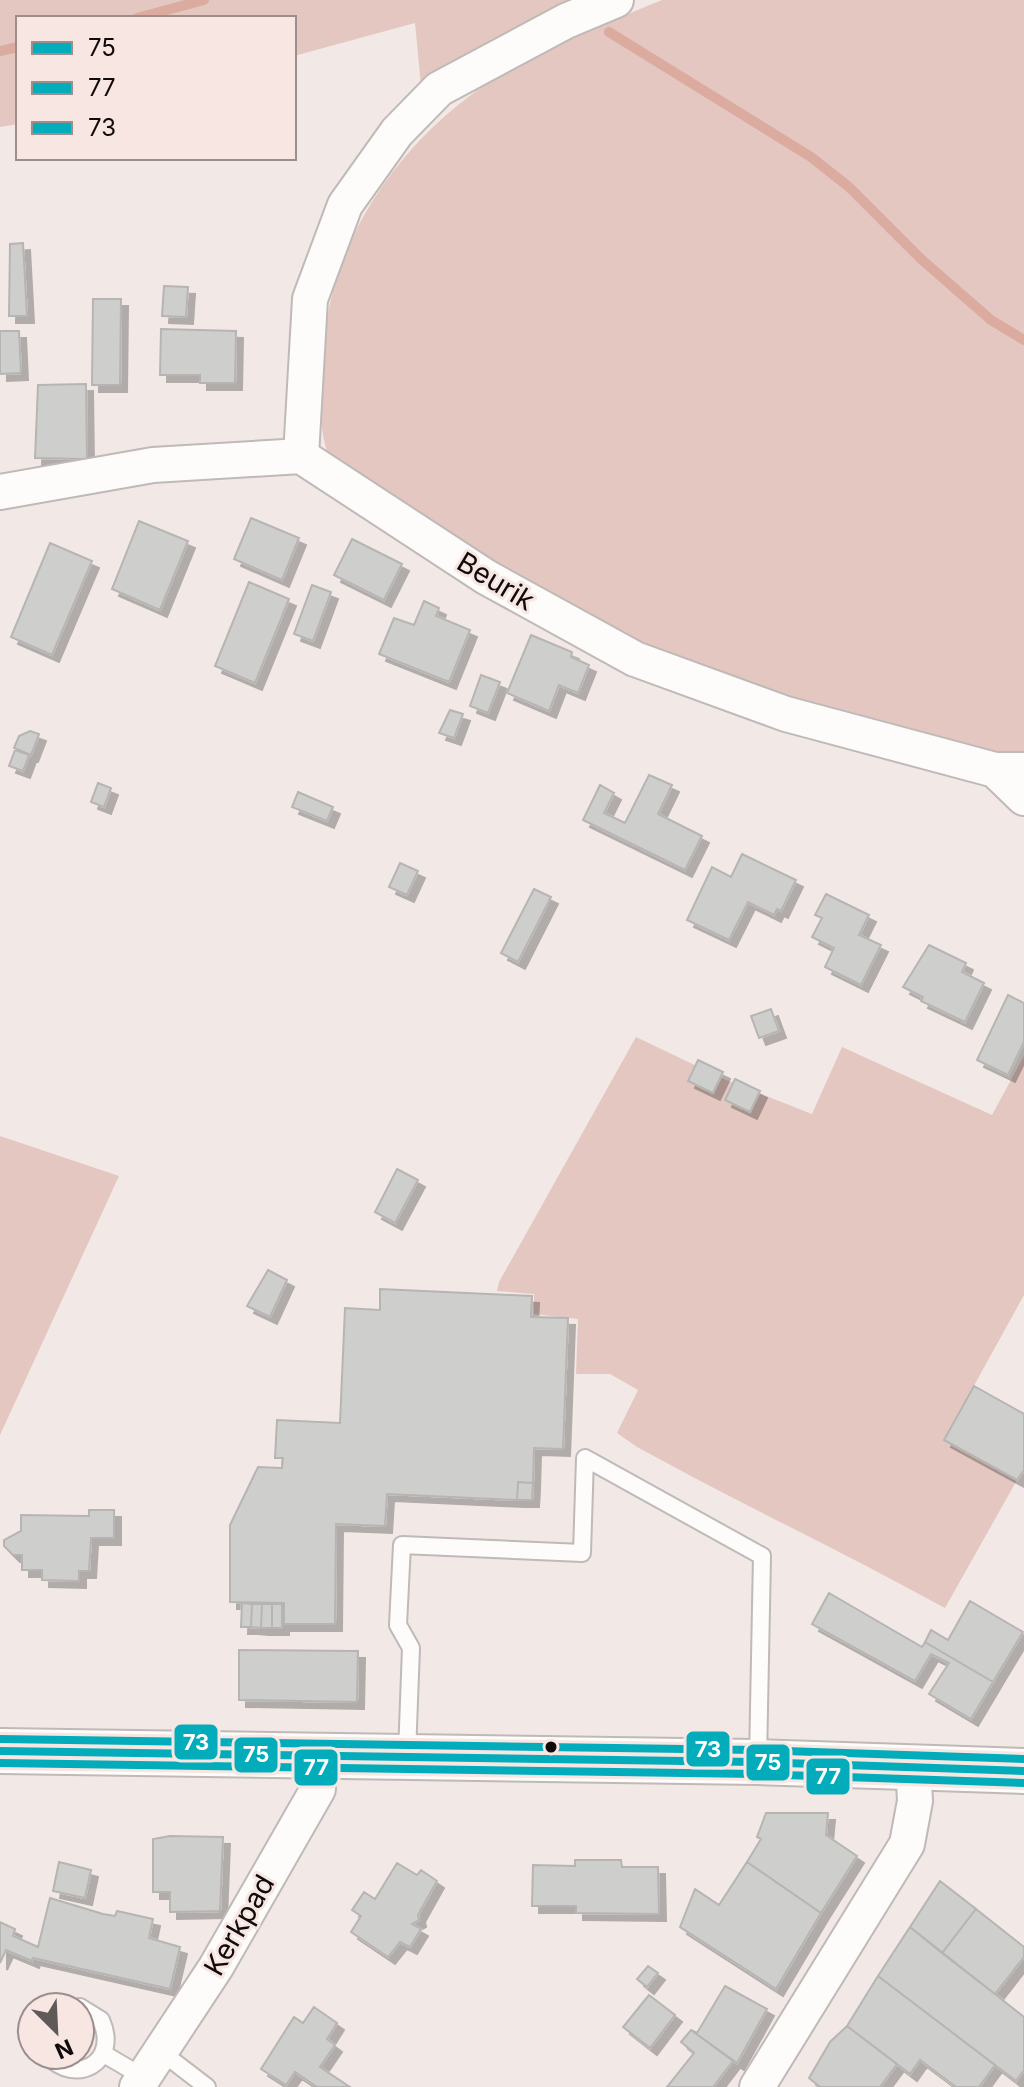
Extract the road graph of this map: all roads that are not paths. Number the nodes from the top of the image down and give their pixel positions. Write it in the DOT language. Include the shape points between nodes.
graph roads {
  1 [pos="616,0"];
  2 [pos="301,456"];
  3 [pos="0,492"];
  4 [pos="1009,770"];
  5 [pos="1024,798"];
  6 [pos="0,1751"];
  7 [pos="407,1755"];
  8 [pos="757,1762"];
  9 [pos="913,1765"];
  10 [pos="319,1771"];
  11 [pos="1024,1771"];
  12 [pos="96,2017"];
  13 [pos="104,2054"];
  14 [pos="96,2064"];
  15 [pos="146,2072"];
  16 [pos="207,2087"];
  17 [pos="757,2087"];
  1 -- 2 [label="street" via="439,89 397,132 345,205 310,299"];
  2 -- 3 [label="street" via="153,465"];
  2 -- 4 [label="street, Beurik" via="486,577 635,659 786,714"];
  4 -- 5 [label="street, Beurik"];
  6 -- 10 [label="main road"];
  7 -- 8 [label="main road"];
  7 -- 8 [label="lane" via="411,1648 398,1625 402,1545 582,1553 585,1458 762,1556"];
  7 -- 10 [label="main road"];
  8 -- 9 [label="main road"];
  9 -- 11 [label="main road"];
  9 -- 17 [label="street" via="915,1801 907,1844"];
  10 -- 15 [label="street, Kerkpad" via="216,1967"];
  12 -- 13 [label="lane" via="108,2043"];
  13 -- 14 [label="lane"];
  13 -- 15 [label="lane"];
  15 -- 16 [label="lane"];
}
